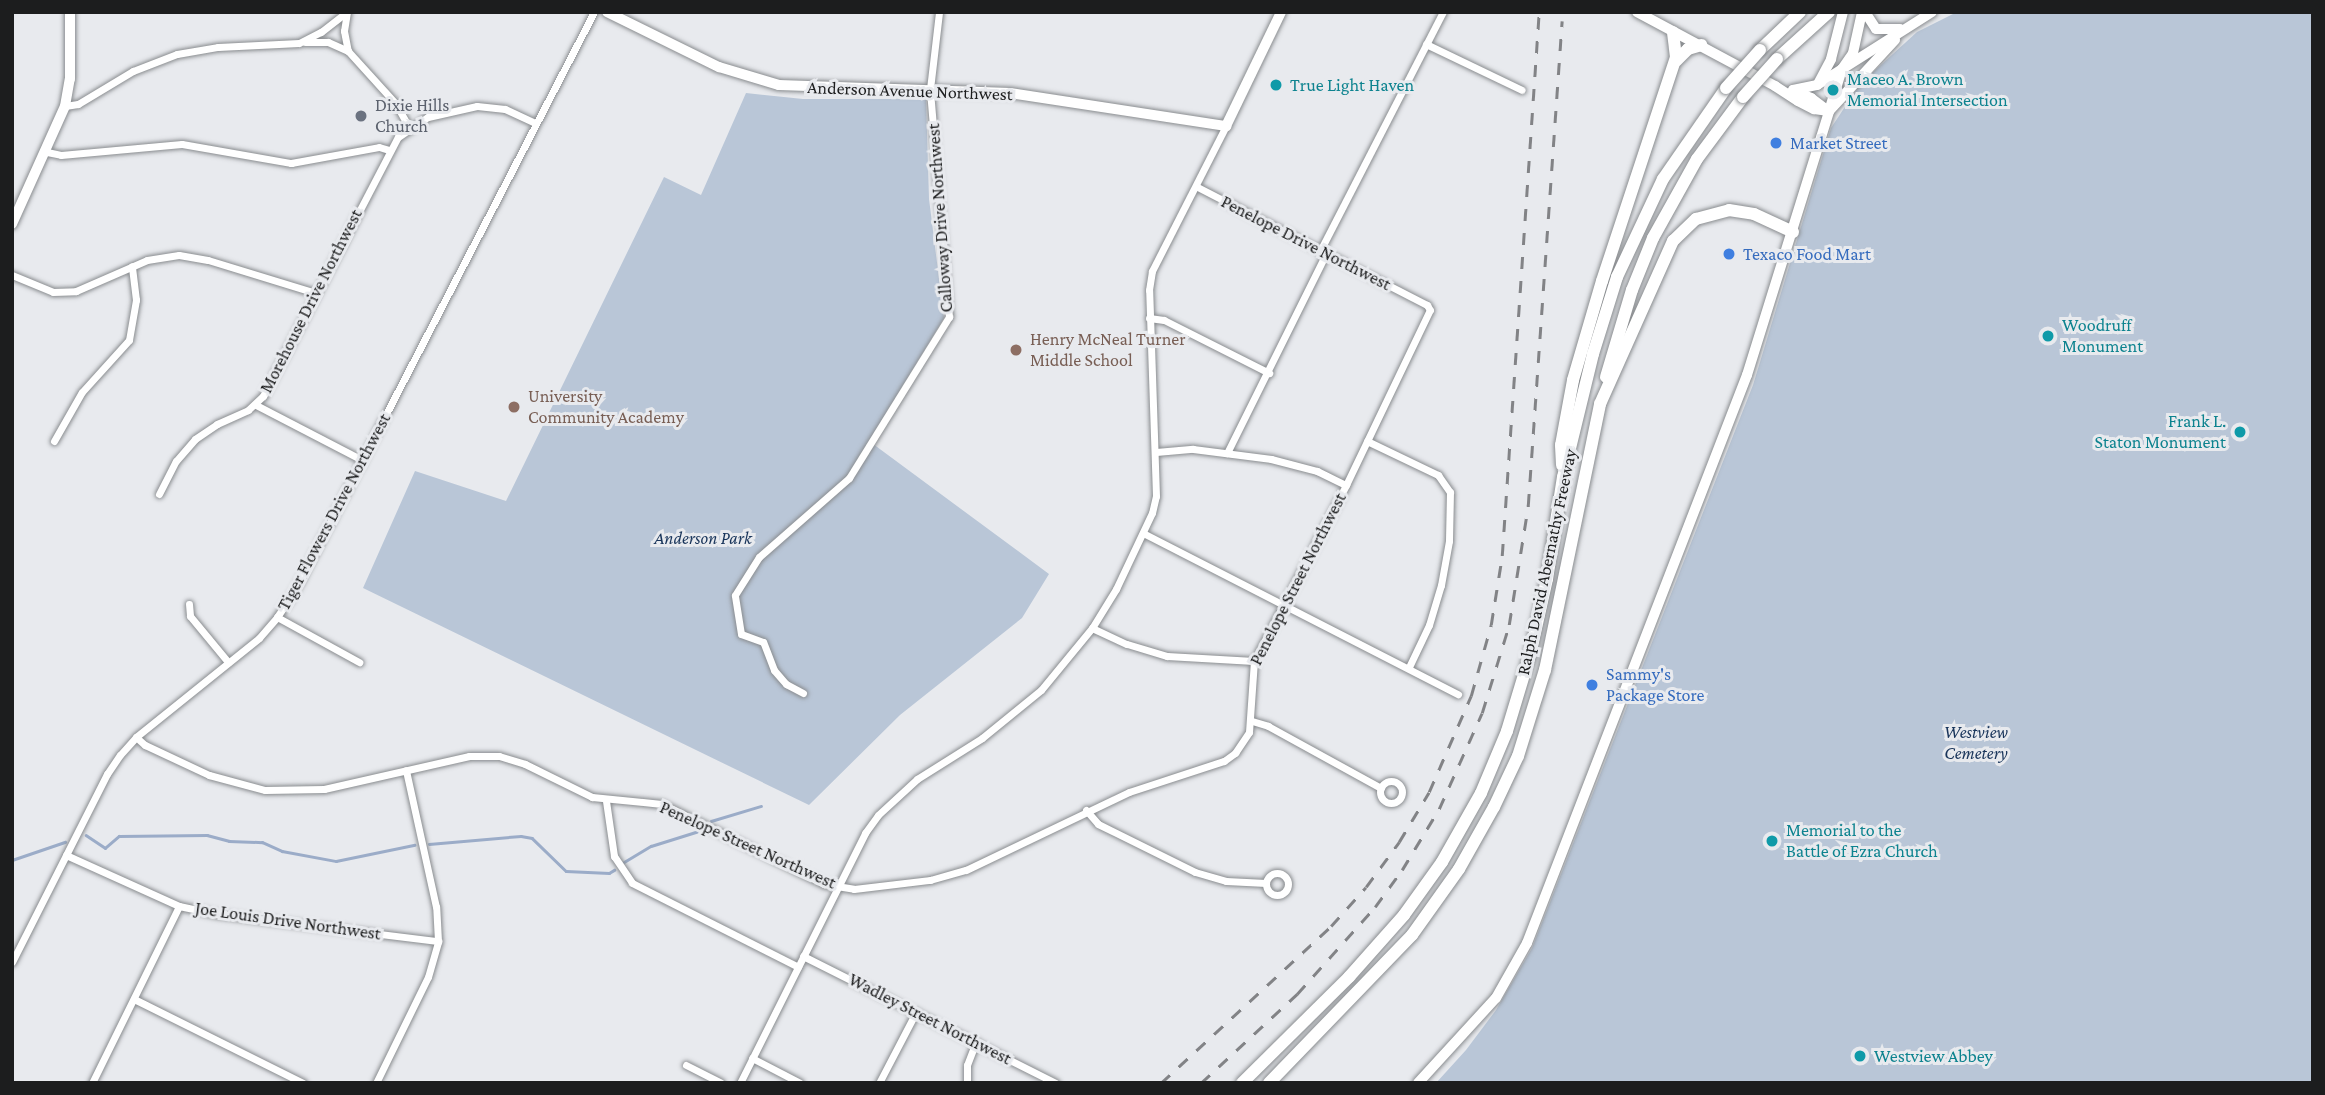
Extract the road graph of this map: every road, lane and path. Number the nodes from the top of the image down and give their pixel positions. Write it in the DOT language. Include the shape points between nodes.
graph roads {
  1 [pos="70,12"];
  2 [pos="347,12"];
  3 [pos="594,12"];
  4 [pos="607,12"];
  5 [pos="939,12"];
  6 [pos="1280,12"];
  7 [pos="1443,12"];
  8 [pos="1637,12"];
  9 [pos="1800,12"];
  10 [pos="1843,12"];
  11 [pos="1849,12"];
  12 [pos="1863,12"];
  13 [pos="1931,12"];
  14 [pos="1826,15"];
  15 [pos="1905,28"];
  16 [pos="1673,32"];
  17 [pos="299,43"];
  18 [pos="1426,44"];
  19 [pos="1701,45"];
  20 [pos="348,51"];
  21 [pos="1674,64"];
  22 [pos="1842,69"];
  23 [pos="1817,85"];
  24 [pos="1775,86"];
  25 [pos="930,89"];
  26 [pos="1522,90"];
  27 [pos="1793,90"];
  28 [pos="65,106"];
  29 [pos="1829,111"];
  30 [pos="535,124"];
  31 [pos="1226,126"];
  32 [pos="410,127"];
  33 [pos="389,150"];
  34 [pos="47,152"];
  35 [pos="1197,187"];
  36 [pos="12,224"];
  37 [pos="1793,232"];
  38 [pos="1323,252"];
  39 [pos="132,266"];
  40 [pos="12,275"];
  41 [pos="316,293"];
  42 [pos="1414,298"];
  43 [pos="1149,318"];
  44 [pos="1269,373"];
  45 [pos="1600,404"];
  46 [pos="257,405"];
  47 [pos="54,441"];
  48 [pos="1367,441"];
  49 [pos="1156,452"];
  50 [pos="1227,453"];
  51 [pos="362,460"];
  52 [pos="1563,477"];
  53 [pos="1346,485"];
  54 [pos="159,494"];
  55 [pos="1143,533"];
  56 [pos="1284,602"];
  57 [pos="189,604"];
  58 [pos="278,617"];
  59 [pos="1093,628"];
  60 [pos="1254,661"];
  61 [pos="228,662"];
  62 [pos="359,662"];
  63 [pos="1409,667"];
  64 [pos="803,693"];
  65 [pos="1458,694"];
  66 [pos="1252,721"];
  67 [pos="136,737"];
  68 [pos="406,770"];
  69 [pos="1381,788"];
  70 [pos="606,801"];
  71 [pos="1086,810"];
  72 [pos="66,855"];
  73 [pos="1266,883"];
  74 [pos="837,888"];
  75 [pos="179,905"];
  76 [pos="438,941"];
  77 [pos="803,956"];
  78 [pos="12,962"];
  79 [pos="797,967"];
  80 [pos="134,999"];
  81 [pos="916,1012"];
  82 [pos="976,1042"];
  83 [pos="752,1058"];
  84 [pos="686,1065"];
  85 [pos="92,1083"];
  86 [pos="303,1083"];
  87 [pos="376,1083"];
  88 [pos="721,1083"];
  89 [pos="740,1083"];
  90 [pos="800,1083"];
  91 [pos="879,1083"];
  92 [pos="967,1083"];
  93 [pos="1056,1083"];
  94 [pos="1242,1083"];
  95 [pos="1269,1083"];
  96 [pos="1418,1083"];
  1 -- 28 [label="main road" via="71,79"];
  2 -- 17 [label="street"];
  2 -- 20 [label="street"];
  3 -- 30 [label="street, Tiger Flowers Drive Northwest"];
  4 -- 25 [label="main road, Anderson Avenue Northwest" via="758,81 801,87"];
  5 -- 25 [label="street, Calloway Drive Northwest"];
  6 -- 31 [label="main road"];
  7 -- 18 [label="street"];
  8 -- 16 [label="main road"];
  9 -- 52 [label="highway, Ralph David Abernathy Freeway, bridge" via="1726,88 1668,171 1628,249 1593,354"];
  10 -- 23 [label="main road" via="1831,59"];
  11 -- 22 [label="main road" via="1838,57"];
  12 -- 15 [label="main road" via="1876,29"];
  12 -- 22 [label="main road" via="1853,53"];
  13 -- 15 [label="main road"];
  14 -- 45 [label="highway, bridge" via="1777,59 1697,159 1653,238 1620,324"];
  15 -- 22 [label="main road"];
  15 -- 29 [label="main road"];
  16 -- 19 [label="main road"];
  16 -- 21 [label="highway"];
  17 -- 20 [label="street" via="328,42"];
  17 -- 28 [label="street" via="177,54 133,71 78,104"];
  18 -- 26 [label="street"];
  18 -- 38 [label="street"];
  19 -- 21 [label="highway" via="1688,49"];
  19 -- 24 [label="main road"];
  20 -- 32 [label="street" via="396,104"];
  21 -- 52 [label="highway" via="1576,368 1561,445"];
  22 -- 23 [label="main road"];
  22 -- 29 [label="main road"];
  23 -- 27 [label="main road"];
  24 -- 27 [label="main road"];
  24 -- 29 [label="main road" via="1814,109"];
  25 -- 31 [label="main road, Anderson Avenue Northwest" via="1010,93"];
  25 -- 64 [label="street, Calloway Drive Northwest" via="950,307 945,328 849,478 759,557 734,595 741,634 762,642 774,670 786,684"];
  27 -- 29 [label="main road"];
  28 -- 34 [label="main road"];
  29 -- 37 [label="main road"];
  30 -- 32 [label="street" via="505,109 477,106 428,117"];
  30 -- 51 [label="street, Tiger Flowers Drive Northwest"];
  31 -- 35 [label="street"];
  32 -- 33 [label="street, Morehouse Drive Northwest"];
  33 -- 34 [label="street" via="379,147 291,163 182,144 61,155"];
  33 -- 41 [label="street, Morehouse Drive Northwest"];
  34 -- 36 [label="main road"];
  35 -- 38 [label="street, Penelope Drive Northwest"];
  35 -- 43 [label="street" via="1152,271"];
  37 -- 45 [label="highway" via="1741,210 1709,213 1683,229 1669,249"];
  37 -- 96 [label="main road" via="1747,375 1527,943 1496,998"];
  38 -- 42 [label="street, Penelope Drive Northwest"];
  38 -- 44 [label="street"];
  39 -- 40 [label="street" via="86,288 63,293"];
  39 -- 41 [label="street" via="163,256 193,256"];
  39 -- 47 [label="street" via="136,300 129,340 82,392"];
  41 -- 46 [label="street, Morehouse Drive Northwest"];
  42 -- 48 [label="street, Penelope Street Northwest" via="1427,304 1430,313"];
  43 -- 44 [label="street" via="1164,320"];
  43 -- 49 [label="street"];
  44 -- 50 [label="street"];
  45 -- 95 [label="highway" via="1545,670 1518,756 1498,799 1459,869 1412,935"];
  46 -- 51 [label="street"];
  46 -- 54 [label="street, Morehouse Drive Northwest" via="195,439 176,461"];
  48 -- 53 [label="street, Penelope Street Northwest"];
  48 -- 63 [label="street" via="1438,475 1450,492 1449,541 1441,585"];
  49 -- 50 [label="street" via="1194,449"];
  49 -- 55 [label="street" via="1156,496"];
  50 -- 53 [label="street" via="1292,463"];
  51 -- 58 [label="street, Tiger Flowers Drive Northwest"];
  52 -- 94 [label="highway, Ralph David Abernathy Freeway" via="1547,579 1523,680 1498,756 1466,822 1427,885 1376,947"];
  53 -- 56 [label="street, Penelope Street Northwest"];
  55 -- 56 [label="street"];
  55 -- 59 [label="street"];
  56 -- 60 [label="street, Penelope Street Northwest"];
  56 -- 63 [label="street"];
  57 -- 61 [label="street" via="190,616"];
  58 -- 61 [label="street, Tiger Flowers Drive Northwest"];
  58 -- 62 [label="street"];
  59 -- 60 [label="street" via="1167,656"];
  59 -- 74 [label="street" via="1021,709 890,801 865,833"];
  60 -- 66 [label="street, Penelope Street Northwest"];
  61 -- 67 [label="street, Tiger Flowers Drive Northwest"];
  63 -- 65 [label="street"];
  66 -- 69 [label="street"];
  66 -- 71 [label="street, Penelope Street Northwest" via="1244,743 1224,761"];
  67 -- 68 [label="street" via="209,775 265,790 324,789"];
  67 -- 72 [label="street, Tiger Flowers Drive Northwest" via="107,774"];
  68 -- 70 [label="street" via="469,756 499,756"];
  68 -- 76 [label="street" via="436,907"];
  70 -- 74 [label="street, Penelope Street Northwest" via="662,804"];
  70 -- 79 [label="street" via="614,856 632,883"];
  71 -- 73 [label="street" via="1097,824 1195,872 1226,881"];
  71 -- 74 [label="street, Penelope Street Northwest" via="966,870 908,883"];
  72 -- 75 [label="street, Joe Louis Drive Northwest"];
  72 -- 78 [label="street, Tiger Flowers Drive Northwest"];
  74 -- 77 [label="street"];
  75 -- 76 [label="street, Joe Louis Drive Northwest" via="217,914"];
  75 -- 80 [label="street"];
  76 -- 87 [label="street" via="428,977"];
  77 -- 79 [label="street"];
  77 -- 81 [label="street, Wadley Street Northwest"];
  79 -- 83 [label="street"];
  80 -- 85 [label="street"];
  80 -- 86 [label="street"];
  81 -- 82 [label="street, Wadley Street Northwest"];
  81 -- 91 [label="street"];
  82 -- 92 [label="street" via="967,1065"];
  82 -- 93 [label="street, Wadley Street Northwest"];
  83 -- 89 [label="street"];
  83 -- 90 [label="street"];
  84 -- 88 [label="street"];
}
